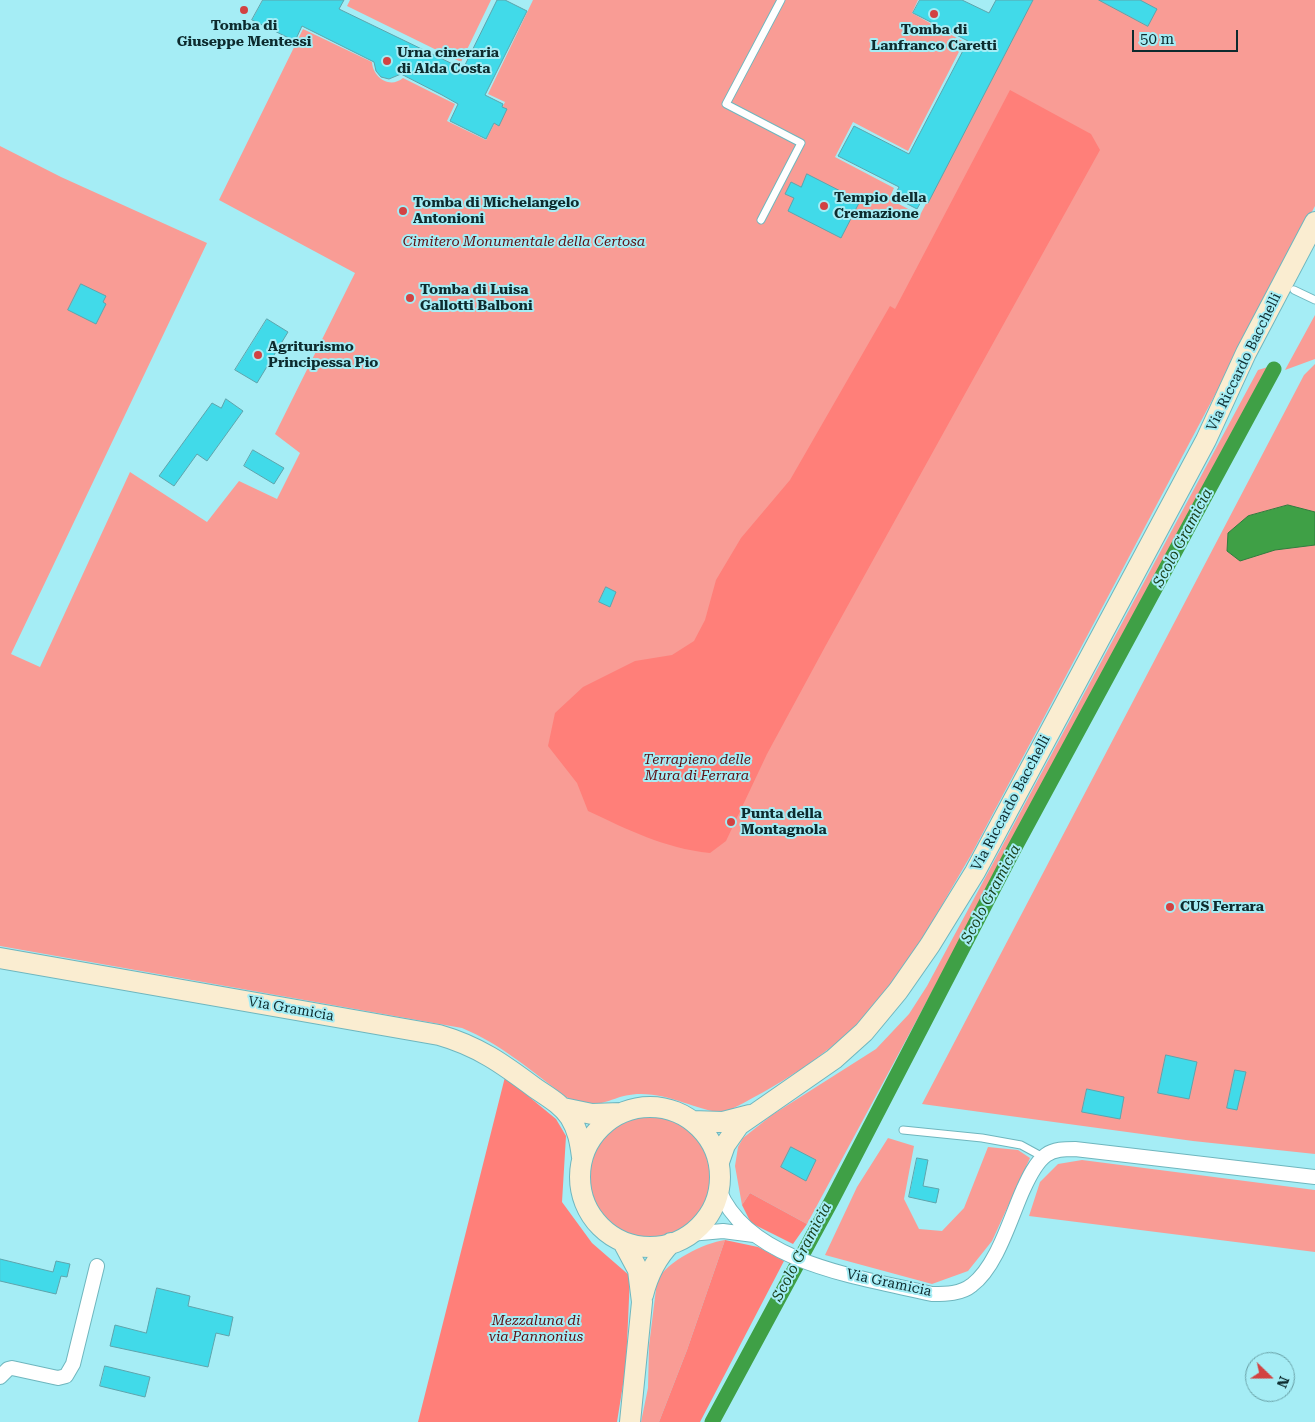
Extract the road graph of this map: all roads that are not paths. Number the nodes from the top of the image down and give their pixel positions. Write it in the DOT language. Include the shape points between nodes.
graph roads {
  1 [pos="781,0"];
  2 [pos="762,220"];
  3 [pos="1315,222"];
  4 [pos="1315,250"];
  5 [pos="1288,288"];
  6 [pos="1315,300"];
  7 [pos="0,958"];
  8 [pos="563,1108"];
  9 [pos="620,1112"];
  10 [pos="752,1114"];
  11 [pos="692,1121"];
  12 [pos="902,1130"];
  13 [pos="582,1157"];
  14 [pos="1043,1157"];
  15 [pos="719,1162"];
  16 [pos="1315,1177"];
  17 [pos="719,1190"];
  18 [pos="690,1234"];
  19 [pos="754,1235"];
  20 [pos="623,1242"];
  21 [pos="671,1243"];
  22 [pos="97,1266"];
  23 [pos="642,1302"];
  24 [pos="0,1377"];
  25 [pos="630,1422"];
  1 -- 2 [label="lane" via="726,104 801,143"];
  3 -- 5 [label="main road, Via Riccardo Bacchelli"];
  4 -- 5 [label="main road, Via Riccardo Bacchelli"];
  5 -- 6 [label="lane, Via Riccardo Bacchelli"];
  5 -- 10 [label="main road, Via Riccardo Bacchelli" via="1240,391 1206,440 975,872 916,966 851,1045"];
  7 -- 8 [label="main road, Via Gramicia" via="439,1035 484,1051"];
  8 -- 9 [label="main road, Via Gramicia" via="592,1114"];
  8 -- 13 [label="main road, Via Gramicia" via="578,1131"];
  9 -- 11 [label="main road, Via Gramicia" via="647,1106 661,1107"];
  9 -- 13 [label="main road, Via Gramicia" via="596,1132"];
  10 -- 11 [label="main road, Via Riccardo Bacchelli" via="723,1122"];
  10 -- 15 [label="main road, Via Riccardo Bacchelli" via="732,1136"];
  11 -- 15 [label="main road, Via Gramicia" via="706,1134"];
  12 -- 14 [label="lane" via="1021,1145"];
  13 -- 20 [label="main road, Via Gramicia" via="580,1189 588,1210 599,1226"];
  14 -- 16 [label="street" via="1063,1149 1075,1149"];
  14 -- 19 [label="street, Via Gramicia" via="1025,1184 988,1267 972,1286 960,1292 932,1294 816,1266"];
  15 -- 17 [label="main road, Via Gramicia"];
  17 -- 18 [label="main road, Via Gramicia" via="708,1215"];
  17 -- 19 [label="street, Via Gramicia" via="732,1215"];
  18 -- 19 [label="street, Via Gramicia" via="723,1231"];
  18 -- 21 [label="main road, Via Gramicia"];
  20 -- 21 [label="main road, Via Gramicia" via="648,1247"];
  20 -- 23 [label="main road" via="638,1270"];
  21 -- 23 [label="main road" via="650,1272"];
  22 -- 24 [label="street" via="73,1364 66,1376 58,1378 17,1368 8,1369"];
  23 -- 25 [label="main road"];
}
